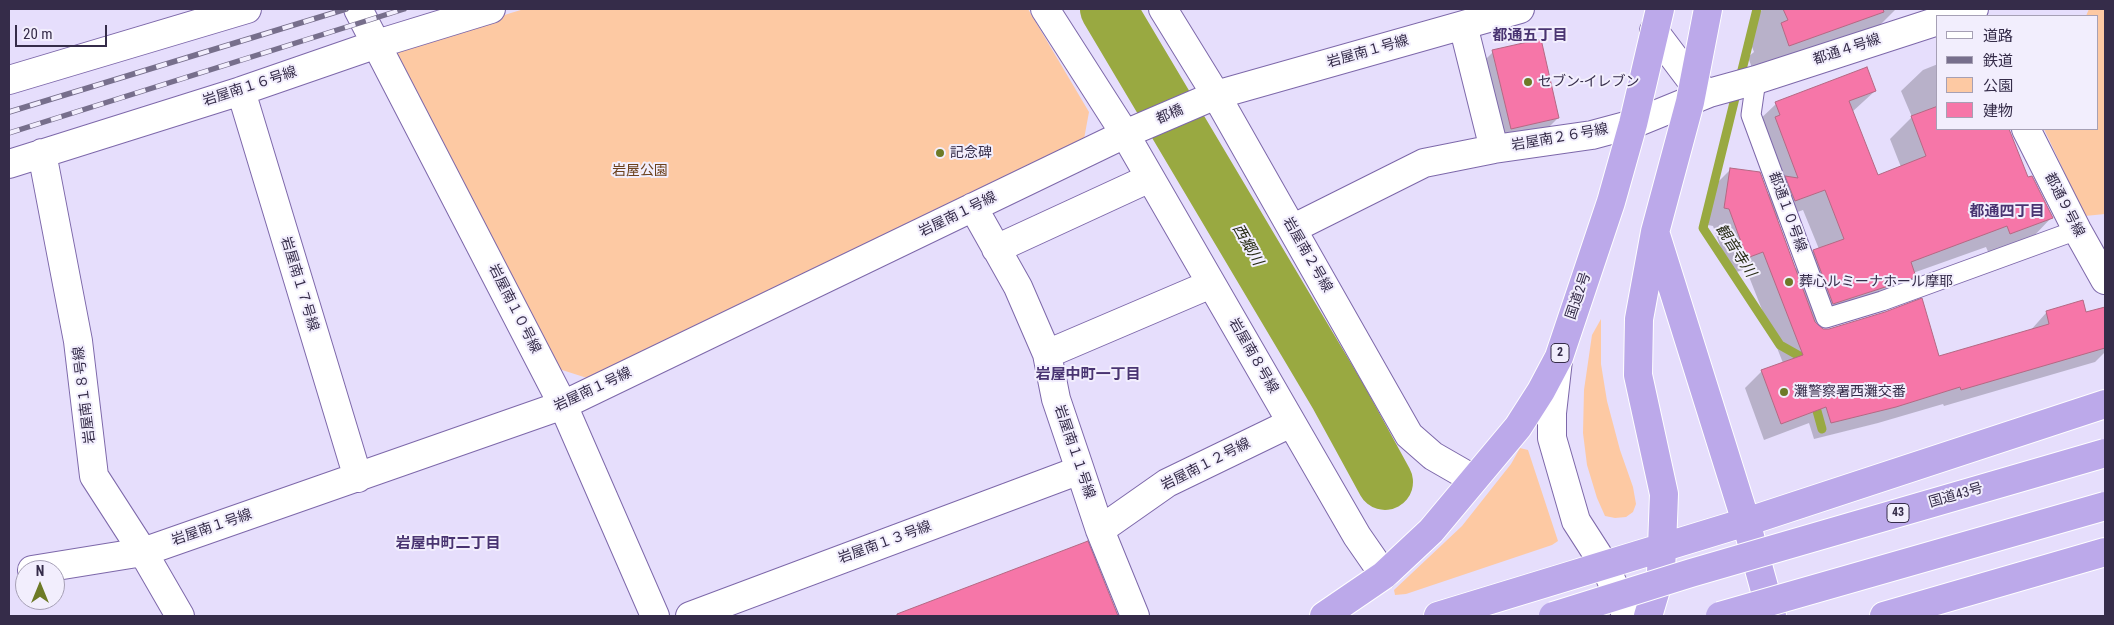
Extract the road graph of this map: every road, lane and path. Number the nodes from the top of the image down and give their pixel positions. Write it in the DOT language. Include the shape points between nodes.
graph roads {
  1 [pos="247,9"];
  2 [pos="358,9"];
  3 [pos="491,9"];
  4 [pos="1045,9"];
  5 [pos="1163,9"];
  6 [pos="1520,9"];
  7 [pos="1708,9"];
  8 [pos="1976,9"];
  9 [pos="1955,15"];
  10 [pos="1473,18"];
  11 [pos="1657,20"];
  12 [pos="1936,22"];
  13 [pos="377,44"];
  14 [pos="9,80"];
  15 [pos="1716,89"];
  16 [pos="241,91"];
  17 [pos="1216,95"];
  18 [pos="1633,124"];
  19 [pos="2027,130"];
  20 [pos="1125,134"];
  21 [pos="1494,149"];
  22 [pos="42,153"];
  23 [pos="9,164"];
  24 [pos="1150,178"];
  25 [pos="973,208"];
  26 [pos="1292,228"];
  27 [pos="2077,230"];
  28 [pos="1655,232"];
  29 [pos="996,249"];
  30 [pos="2105,280"];
  31 [pos="1211,284"];
  32 [pos="1047,354"];
  33 [pos="1559,357"];
  34 [pos="2105,404"];
  35 [pos="563,405"];
  36 [pos="1291,423"];
  37 [pos="2105,453"];
  38 [pos="1080,470"];
  39 [pos="358,478"];
  40 [pos="1473,479"];
  41 [pos="2105,506"];
  42 [pos="1746,522"];
  43 [pos="1100,530"];
  44 [pos="1664,548"];
  45 [pos="143,552"];
  46 [pos="2105,552"];
  47 [pos="65,565"];
  48 [pos="1604,566"];
  49 [pos="1384,575"];
  50 [pos="180,616"];
  51 [pos="655,616"];
  52 [pos="690,616"];
  53 [pos="1135,616"];
  54 [pos="1324,616"];
  55 [pos="1438,616"];
  56 [pos="1553,616"];
  57 [pos="1627,616"];
  58 [pos="1648,616"];
  59 [pos="1720,616"];
  60 [pos="1772,616"];
  61 [pos="1886,616"];
  1 -- 14 [label="street"];
  2 -- 13 [label="street, 岩屋南１０号線"];
  3 -- 13 [label="street, 岩屋南１６号線"];
  4 -- 20 [label="street, 岩屋南８号線"];
  5 -- 17 [label="street, 岩屋南２号線"];
  6 -- 10 [label="street, 岩屋南１号線"];
  7 -- 15 [label="highway"];
  8 -- 9 [label="street"];
  10 -- 17 [label="street, 岩屋南１号線"];
  10 -- 21 [label="street, 岩屋南２６号線"];
  11 -- 15 [label="street"];
  11 -- 18 [label="highway, 国道2号 / 2"];
  12 -- 15 [label="street, 都通４号線"];
  13 -- 16 [label="street, 岩屋南１６号線"];
  13 -- 35 [label="street, 岩屋南１０号線"];
  15 -- 18 [label="street, 都通４号線"];
  15 -- 27 [label="lane, 都通１０号線" via="1751,115 1826,318"];
  15 -- 28 [label="highway"];
  16 -- 22 [label="street, 岩屋南１６号線"];
  16 -- 39 [label="street, 岩屋南１７号線"];
  17 -- 20 [label="street, 都橋"];
  17 -- 26 [label="street, 岩屋南２号線"];
  18 -- 21 [label="street, 岩屋南２６号線" via="1592,135"];
  18 -- 33 [label="highway, 国道2号 / 2" via="1611,202"];
  19 -- 27 [label="street, 都通９号線"];
  20 -- 24 [label="street, 岩屋南８号線"];
  20 -- 25 [label="street, 岩屋南１号線"];
  21 -- 26 [label="street" via="1424,163"];
  22 -- 23 [label="street, 岩屋南１６号線"];
  22 -- 45 [label="street, 岩屋南１８号線" via="78,341 94,476"];
  24 -- 29 [label="street"];
  24 -- 31 [label="street, 岩屋南８号線"];
  25 -- 29 [label="street, 岩屋南１１号線"];
  25 -- 35 [label="street, 岩屋南１号線"];
  26 -- 40 [label="street, 岩屋南２号線" via="1410,436 1433,456"];
  27 -- 30 [label="street, 都通９号線"];
  28 -- 42 [label="highway"];
  28 -- 44 [label="highway" via="1639,319 1638,375 1664,494"];
  29 -- 32 [label="street, 岩屋南１１号線" via="1018,287"];
  31 -- 32 [label="street"];
  31 -- 36 [label="street, 岩屋南８号線"];
  32 -- 38 [label="street, 岩屋南１１号線" via="1056,399"];
  33 -- 40 [label="highway, 国道2号 / 2" via="1518,427"];
  33 -- 48 [label="street" via="1553,397 1552,438 1576,521"];
  34 -- 42 [label="highway"];
  35 -- 39 [label="street, 岩屋南１号線"];
  35 -- 51 [label="street, 岩屋南１０号線"];
  36 -- 43 [label="street, 岩屋南１２号線" via="1167,483"];
  36 -- 49 [label="street, 岩屋南８号線" via="1357,536"];
  37 -- 56 [label="highway, 国道43号 / 43, bridge"];
  38 -- 43 [label="street, 岩屋南１１号線"];
  38 -- 52 [label="street, 岩屋南１３号線"];
  39 -- 45 [label="street, 岩屋南１号線"];
  40 -- 49 [label="highway, 国道2号 / 2" via="1431,531"];
  41 -- 59 [label="highway, bridge"];
  42 -- 44 [label="highway"];
  42 -- 60 [label="highway"];
  43 -- 53 [label="street, 岩屋南１１号線"];
  44 -- 48 [label="highway"];
  44 -- 58 [label="highway" via="1662,573"];
  45 -- 47 [label="street, 岩屋南１号線"];
  45 -- 50 [label="street, 岩屋南１８号線"];
  46 -- 61 [label="highway"];
  48 -- 55 [label="highway"];
  48 -- 57 [label="street"];
  49 -- 54 [label="highway, 国道2号 / 2"];
}
